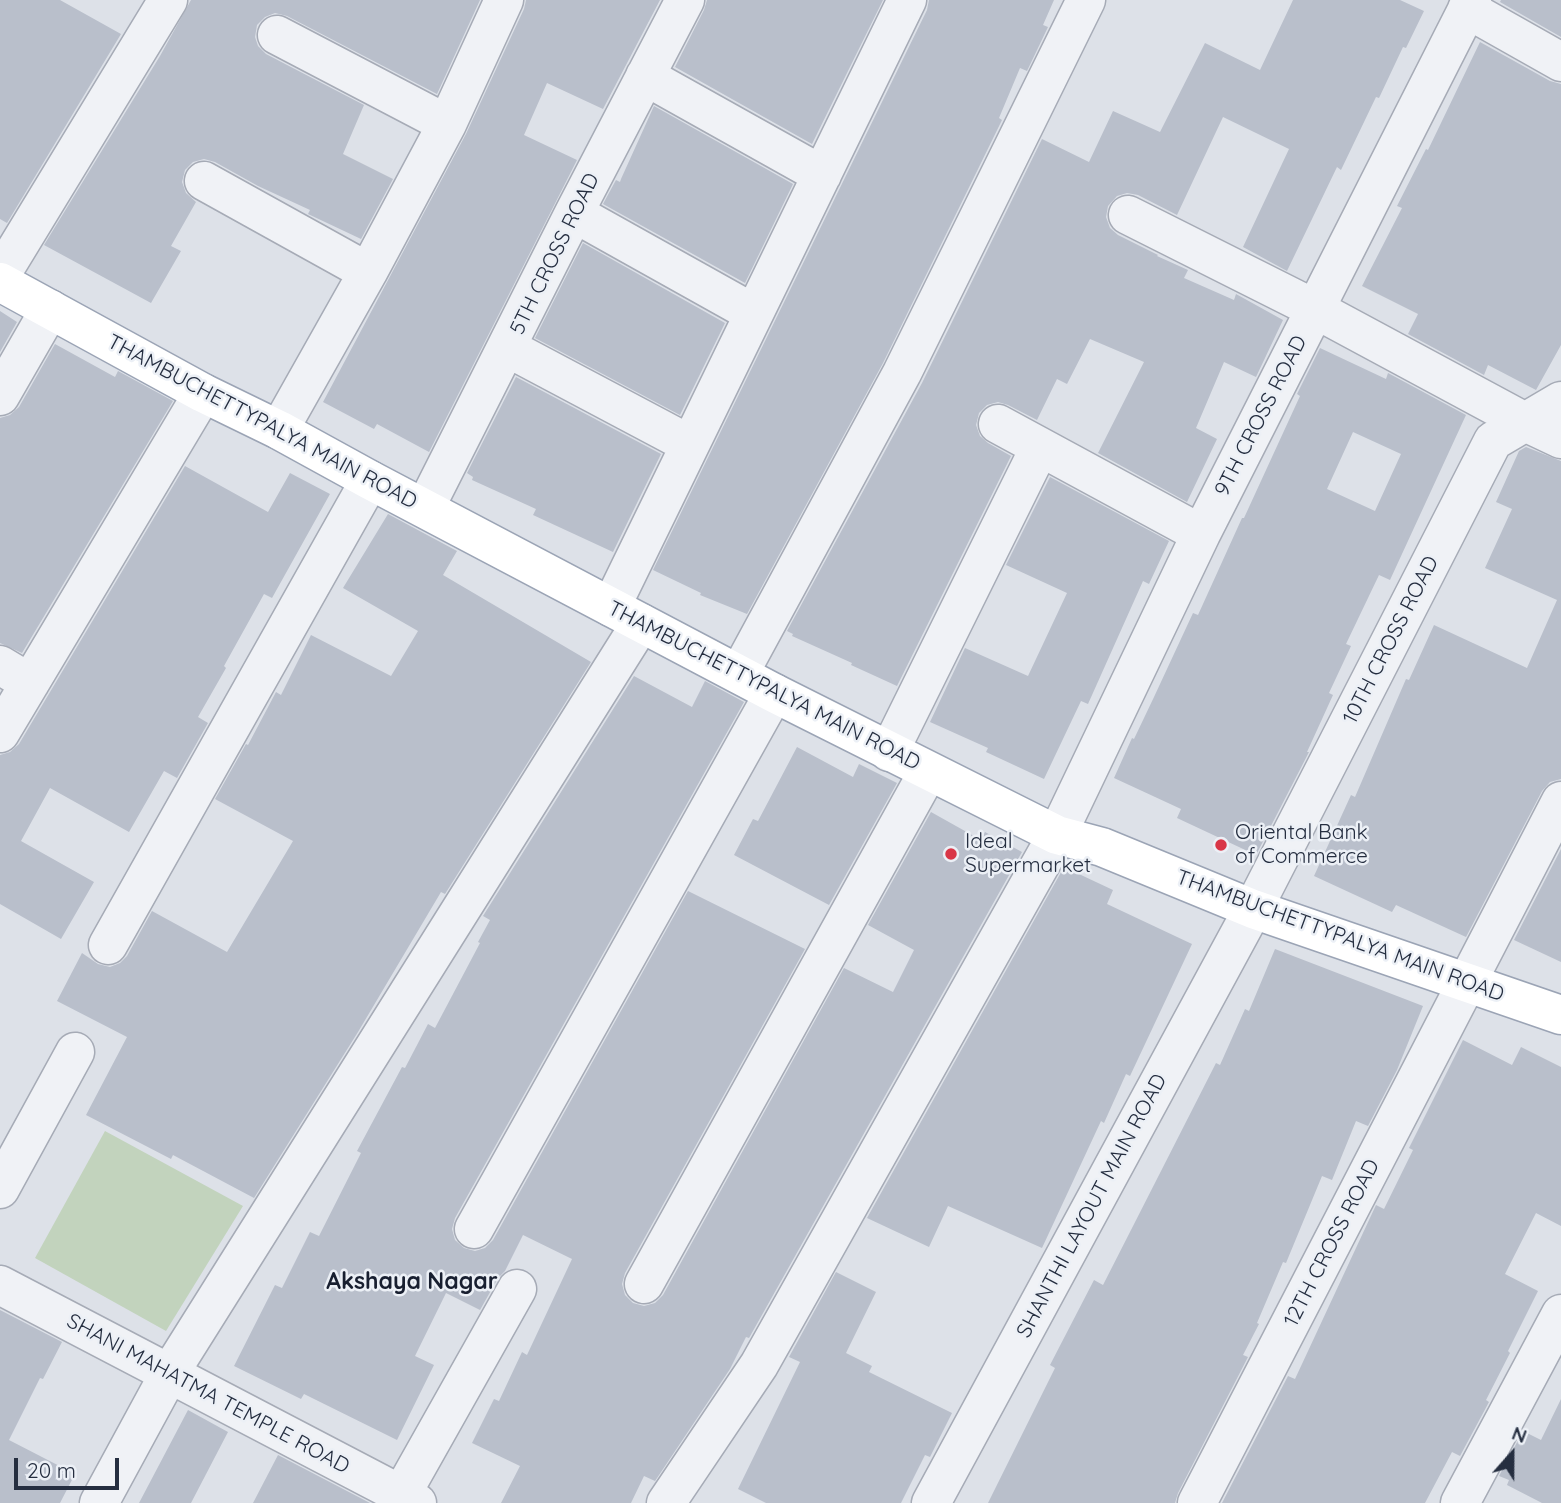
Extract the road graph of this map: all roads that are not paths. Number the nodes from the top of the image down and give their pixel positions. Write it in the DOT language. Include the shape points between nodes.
graph roads {
  1 [pos="168,0"];
  2 [pos="504,0"];
  3 [pos="685,0"];
  4 [pos="908,0"];
  5 [pos="1086,0"];
  6 [pos="1469,5"];
  7 [pos="277,35"];
  8 [pos="1561,62"];
  9 [pos="645,76"];
  10 [pos="447,124"];
  11 [pos="822,175"];
  12 [pos="204,181"];
  13 [pos="574,214"];
  14 [pos="1128,215"];
  15 [pos="368,272"];
  16 [pos="0,276"];
  17 [pos="0,282"];
  18 [pos="50,309"];
  19 [pos="1315,309"];
  20 [pos="753,313"];
  21 [pos="508,348"];
  22 [pos="203,393"];
  23 [pos="0,396"];
  24 [pos="1561,401"];
  25 [pos="1525,422"];
  26 [pos="998,424"];
  27 [pos="279,430"];
  28 [pos="1561,439"];
  29 [pos="689,444"];
  30 [pos="1040,447"];
  31 [pos="370,480"];
  32 [pos="425,508"];
  33 [pos="1201,534"];
  34 [pos="626,615"];
  35 [pos="15,674"];
  36 [pos="739,674"];
  37 [pos="774,693"];
  38 [pos="0,733"];
  39 [pos="889,752"];
  40 [pos="928,772"];
  41 [pos="1561,801"];
  42 [pos="1057,835"];
  43 [pos="1253,909"];
  44 [pos="108,945"];
  45 [pos="1467,982"];
  46 [pos="1561,1015"];
  47 [pos="75,1052"];
  48 [pos="0,1189"];
  49 [pos="474,1229"];
  50 [pos="644,1284"];
  51 [pos="0,1285"];
  52 [pos="517,1289"];
  53 [pos="1561,1314"];
  54 [pos="169,1374"];
  55 [pos="395,1497"];
  56 [pos="100,1503"];
  57 [pos="666,1503"];
  58 [pos="931,1503"];
  59 [pos="1197,1503"];
  60 [pos="1460,1503"];
  1 -- 16 [label="street"];
  2 -- 10 [label="street"];
  3 -- 9 [label="street, 5TH CROSS ROAD"];
  4 -- 11 [label="street"];
  5 -- 36 [label="street" via="902,373"];
  6 -- 8 [label="street"];
  6 -- 19 [label="street, 9TH CROSS ROAD"];
  7 -- 10 [label="street"];
  9 -- 11 [label="street"];
  9 -- 13 [label="street, 5TH CROSS ROAD"];
  10 -- 15 [label="street"];
  11 -- 20 [label="street"];
  12 -- 15 [label="street"];
  13 -- 20 [label="street"];
  13 -- 21 [label="street, 5TH CROSS ROAD"];
  14 -- 19 [label="street"];
  15 -- 27 [label="street"];
  17 -- 18 [label="main road, THAMBUCHETTYPALYA MAIN ROAD"];
  18 -- 22 [label="main road, THAMBUCHETTYPALYA MAIN ROAD"];
  18 -- 23 [label="street"];
  19 -- 25 [label="street"];
  19 -- 33 [label="street, 9TH CROSS ROAD"];
  20 -- 29 [label="street"];
  21 -- 29 [label="street"];
  21 -- 32 [label="street, 5TH CROSS ROAD"];
  22 -- 27 [label="main road, THAMBUCHETTYPALYA MAIN ROAD"];
  22 -- 35 [label="street"];
  24 -- 25 [label="street, 10TH CROSS ROAD"];
  25 -- 28 [label="street"];
  25 -- 43 [label="street, 10TH CROSS ROAD" via="1493,441"];
  26 -- 30 [label="street"];
  27 -- 31 [label="main road, THAMBUCHETTYPALYA MAIN ROAD"];
  29 -- 34 [label="street"];
  30 -- 33 [label="street"];
  30 -- 39 [label="street"];
  31 -- 32 [label="main road, THAMBUCHETTYPALYA MAIN ROAD"];
  31 -- 44 [label="street"];
  32 -- 34 [label="main road, THAMBUCHETTYPALYA MAIN ROAD"];
  33 -- 42 [label="street, 9TH CROSS ROAD"];
  34 -- 36 [label="main road, THAMBUCHETTYPALYA MAIN ROAD"];
  34 -- 54 [label="street"];
  35 -- 38 [label="street"];
  36 -- 37 [label="main road, THAMBUCHETTYPALYA MAIN ROAD"];
  37 -- 39 [label="main road, THAMBUCHETTYPALYA MAIN ROAD"];
  37 -- 49 [label="street"];
  39 -- 40 [label="main road, THAMBUCHETTYPALYA MAIN ROAD"];
  40 -- 42 [label="main road, THAMBUCHETTYPALYA MAIN ROAD"];
  40 -- 50 [label="street"];
  41 -- 45 [label="street, 12TH CROSS ROAD"];
  42 -- 43 [label="main road, THAMBUCHETTYPALYA MAIN ROAD" via="1102,846"];
  42 -- 57 [label="street, 9TH CROSS ROAD" via="759,1365"];
  43 -- 45 [label="main road, THAMBUCHETTYPALYA MAIN ROAD"];
  43 -- 58 [label="street, SHANTHI LAYOUT MAIN ROAD"];
  45 -- 46 [label="main road, THAMBUCHETTYPALYA MAIN ROAD"];
  45 -- 59 [label="street, 12TH CROSS ROAD"];
  47 -- 48 [label="street"];
  51 -- 54 [label="street, SHANI MAHATMA TEMPLE ROAD"];
  52 -- 55 [label="street"];
  53 -- 60 [label="street"];
  54 -- 55 [label="street, SHANI MAHATMA TEMPLE ROAD"];
  54 -- 56 [label="street"];
}
